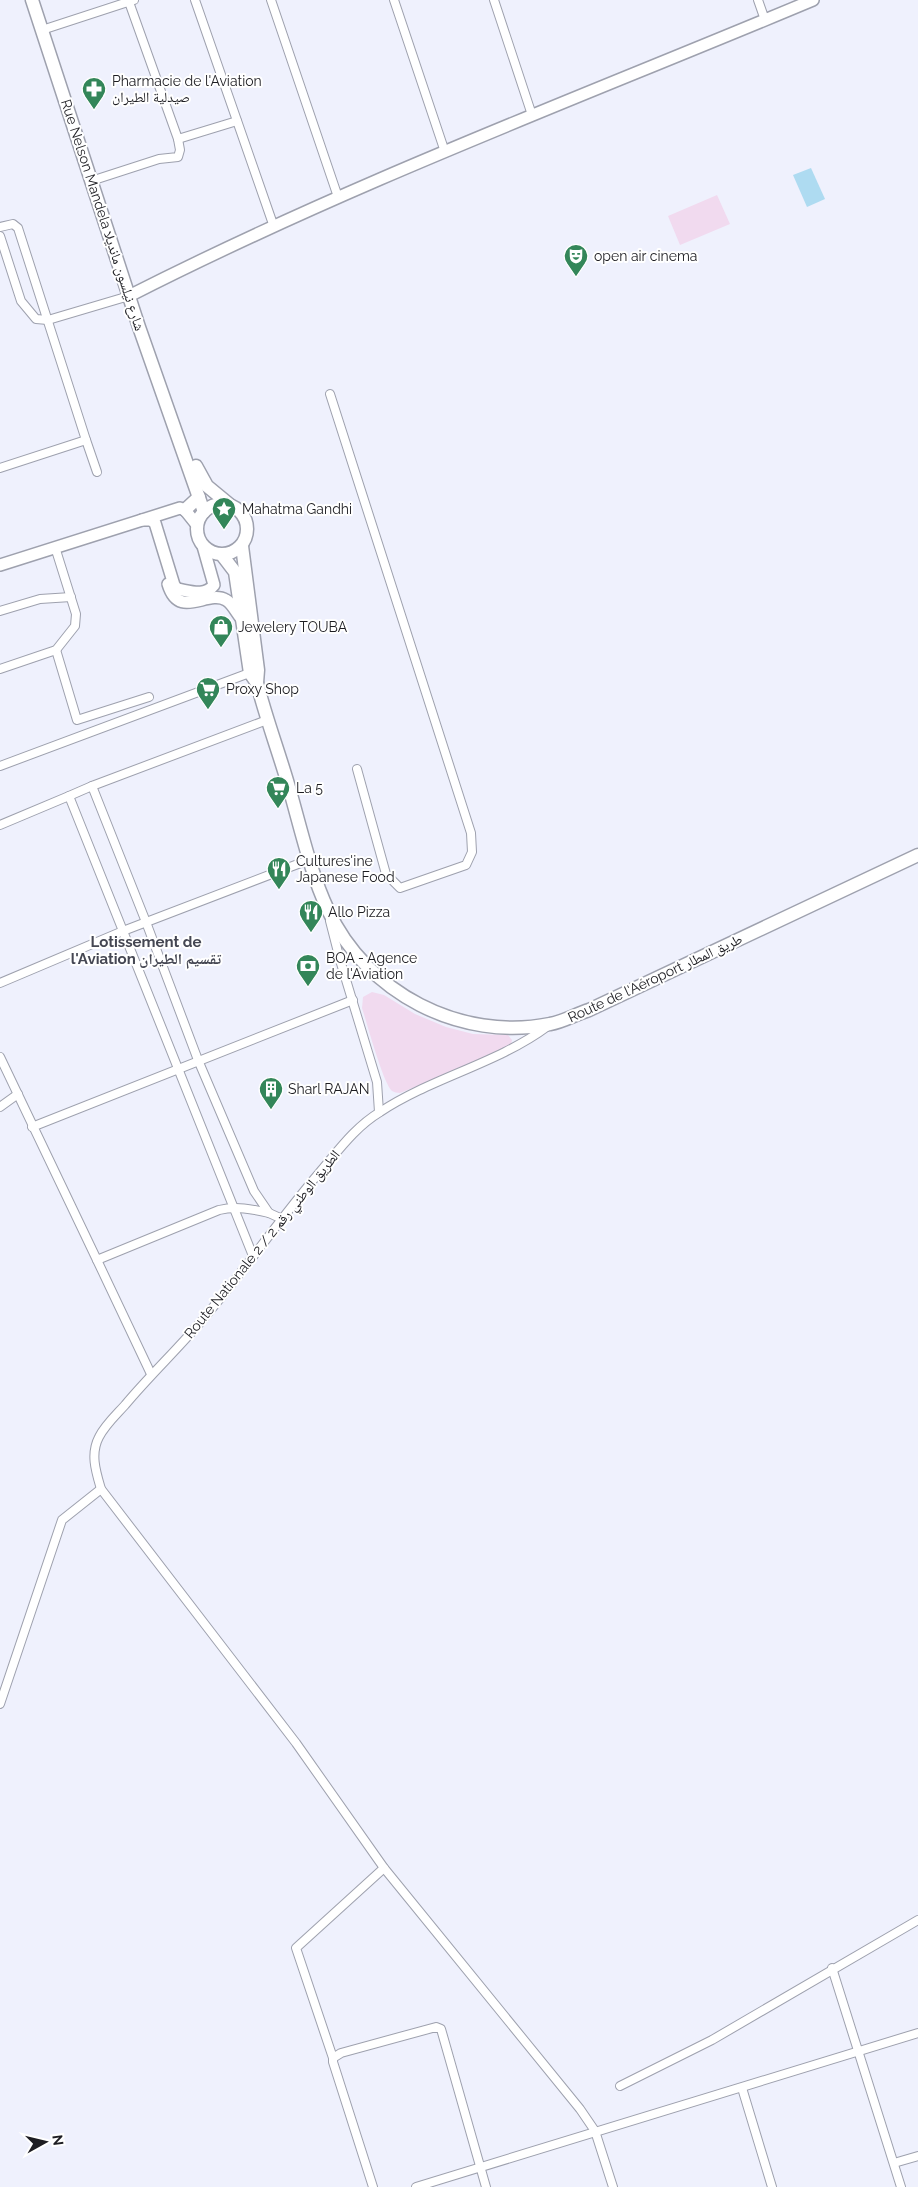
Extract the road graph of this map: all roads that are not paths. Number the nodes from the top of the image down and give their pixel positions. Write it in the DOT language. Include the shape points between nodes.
graph roads {
  1 [pos="32,0"];
  2 [pos="195,0"];
  3 [pos="271,0"];
  4 [pos="394,0"];
  5 [pos="494,0"];
  6 [pos="758,0"];
  7 [pos="813,0"];
  8 [pos="131,1"];
  9 [pos="765,20"];
  10 [pos="42,30"];
  11 [pos="532,115"];
  12 [pos="237,121"];
  13 [pos="178,140"];
  14 [pos="445,152"];
  15 [pos="91,181"];
  16 [pos="338,198"];
  17 [pos="274,226"];
  18 [pos="0,228"];
  19 [pos="0,236"];
  20 [pos="130,296"];
  21 [pos="48,320"];
  22 [pos="330,394"];
  23 [pos="176,430"];
  24 [pos="86,440"];
  25 [pos="0,468"];
  26 [pos="97,472"];
  27 [pos="199,496"];
  28 [pos="230,505"];
  29 [pos="185,510"];
  30 [pos="204,512"];
  31 [pos="142,520"];
  32 [pos="197,525"];
  33 [pos="203,546"];
  34 [pos="242,546"];
  35 [pos="55,547"];
  36 [pos="222,555"];
  37 [pos="0,565"];
  38 [pos="71,597"];
  39 [pos="0,611"];
  40 [pos="241,618"];
  41 [pos="56,650"];
  42 [pos="0,669"];
  43 [pos="255,675"];
  44 [pos="149,697"];
  45 [pos="267,720"];
  46 [pos="0,766"];
  47 [pos="357,770"];
  48 [pos="92,786"];
  49 [pos="69,796"];
  50 [pos="0,825"];
  51 [pos="918,855"];
  52 [pos="311,859"];
  53 [pos="328,911"];
  54 [pos="146,922"];
  55 [pos="123,931"];
  56 [pos="0,984"];
  57 [pos="353,1000"];
  58 [pos="551,1024"];
  59 [pos="0,1057"];
  60 [pos="198,1060"];
  61 [pos="178,1070"];
  62 [pos="18,1094"];
  63 [pos="0,1107"];
  64 [pos="379,1112"];
  65 [pos="32,1127"];
  66 [pos="232,1208"];
  67 [pos="269,1213"];
  68 [pos="280,1218"];
  69 [pos="253,1256"];
  70 [pos="97,1260"];
  71 [pos="151,1374"];
  72 [pos="101,1489"];
  73 [pos="0,1704"];
  74 [pos="384,1868"];
  75 [pos="918,1920"];
  76 [pos="832,1968"];
  77 [pos="918,2033"];
  78 [pos="859,2051"];
  79 [pos="334,2058"];
  80 [pos="620,2086"];
  81 [pos="742,2088"];
  82 [pos="595,2132"];
  83 [pos="918,2156"];
  84 [pos="894,2163"];
  85 [pos="480,2166"];
  86 [pos="373,2187"];
  87 [pos="416,2187"];
  88 [pos="486,2187"];
  89 [pos="613,2187"];
  90 [pos="772,2187"];
  91 [pos="900,2187"];
  1 -- 10 [label="main road, Rue Nelson Mandela شارع نيلسون مانديلا"];
  2 -- 12 [label="street"];
  3 -- 16 [label="street"];
  4 -- 14 [label="street"];
  5 -- 11 [label="street"];
  6 -- 9 [label="street"];
  7 -- 9 [label="street"];
  8 -- 10 [label="street"];
  8 -- 13 [label="street"];
  9 -- 11 [label="street"];
  10 -- 15 [label="main road, Rue Nelson Mandela شارع نيلسون مانديلا"];
  11 -- 14 [label="street"];
  12 -- 13 [label="street"];
  12 -- 17 [label="street"];
  13 -- 15 [label="street" via="178,157 159,159"];
  14 -- 16 [label="street"];
  15 -- 20 [label="main road, Rue Nelson Mandela شارع نيلسون مانديلا"];
  16 -- 17 [label="street"];
  17 -- 20 [label="street"];
  18 -- 21 [label="street" via="13,224 18,228"];
  19 -- 21 [label="street" via="21,301 36,319"];
  20 -- 21 [label="street"];
  20 -- 23 [label="main road, Rue Nelson Mandela شارع نيلسون مانديلا"];
  21 -- 24 [label="street"];
  22 -- 47 [label="street" via="471,833 472,852 466,865 400,888 386,874"];
  23 -- 27 [label="main road, Rue Nelson Mandela شارع نيلسون مانديلا"];
  23 -- 28 [label="main road, Rue Nelson Mandela شارع نيلسون مانديلا" via="184,438 206,486"];
  24 -- 25 [label="street"];
  24 -- 26 [label="street"];
  27 -- 29 [label="main road"];
  27 -- 30 [label="main road, Rue Nelson Mandela شارع نيلسون مانديلا"];
  28 -- 30 [label="main road" via="216,505"];
  28 -- 34 [label="main road" via="246,520 247,534"];
  29 -- 31 [label="street"];
  29 -- 32 [label="street"];
  30 -- 32 [label="main road"];
  31 -- 33 [label="street" via="155,523 177,589 203,593 209,592 214,585"];
  31 -- 35 [label="street"];
  31 -- 40 [label="street" via="150,524 169,588 177,599 196,603 222,598"];
  32 -- 33 [label="main road"];
  33 -- 36 [label="main road"];
  34 -- 36 [label="main road"];
  34 -- 43 [label="main road, Route de l'Aéroport طريق المطار"];
  35 -- 37 [label="street"];
  35 -- 38 [label="street"];
  36 -- 40 [label="main road, Route de l'Aéroport طريق المطار" via="235,572"];
  38 -- 39 [label="street" via="40,599"];
  38 -- 41 [label="street" via="76,614 75,626"];
  40 -- 43 [label="main road, Route de l'Aéroport طريق المطار"];
  41 -- 42 [label="street"];
  41 -- 44 [label="street" via="77,720"];
  43 -- 45 [label="main road, Route de l'Aéroport طريق المطار"];
  43 -- 46 [label="street"];
  45 -- 48 [label="street"];
  45 -- 52 [label="main road, Route de l'Aéroport طريق المطار"];
  48 -- 49 [label="street"];
  48 -- 54 [label="street"];
  49 -- 50 [label="street"];
  49 -- 55 [label="street"];
  51 -- 58 [label="main road, Route de l'Aéroport طريق المطار" via="589,1010"];
  52 -- 53 [label="main road, Route de l'Aéroport طريق المطار"];
  52 -- 54 [label="street"];
  53 -- 57 [label="street"];
  53 -- 58 [label="main road, Route de l'Aéroport طريق المطار" via="369,970 427,1009 484,1025"];
  54 -- 55 [label="street"];
  54 -- 60 [label="street"];
  55 -- 56 [label="street"];
  55 -- 61 [label="street"];
  57 -- 60 [label="street"];
  57 -- 64 [label="street" via="377,1082"];
  58 -- 64 [label="street, Route Nationale 2 / الطريق الوطني رقم 2" via="500,1056 421,1089"];
  59 -- 62 [label="street"];
  60 -- 61 [label="street"];
  60 -- 67 [label="street" via="254,1191"];
  61 -- 65 [label="street"];
  61 -- 66 [label="street"];
  62 -- 63 [label="street"];
  62 -- 65 [label="street"];
  64 -- 68 [label="street, Route Nationale 2 / الطريق الوطني رقم 2" via="352,1134"];
  65 -- 70 [label="street"];
  66 -- 67 [label="street"];
  66 -- 69 [label="street"];
  66 -- 70 [label="street" via="219,1210"];
  67 -- 68 [label="street"];
  68 -- 69 [label="street, Route Nationale 2 / الطريق الوطني رقم 2"];
  69 -- 71 [label="street, Route Nationale 2 / الطريق الوطني رقم 2" via="203,1320"];
  70 -- 71 [label="street"];
  71 -- 72 [label="street, Route Nationale 2 / الطريق الوطني رقم 2" via="98,1438 95,1468"];
  72 -- 73 [label="street" via="62,1520"];
  72 -- 74 [label="street" via="296,1743"];
  74 -- 79 [label="street" via="296,1948"];
  74 -- 82 [label="street" via="553,2074"];
  75 -- 76 [label="street"];
  76 -- 78 [label="street"];
  76 -- 80 [label="street" via="712,2040"];
  77 -- 78 [label="street"];
  78 -- 81 [label="street"];
  78 -- 84 [label="street"];
  79 -- 85 [label="street" via="430,2027 441,2029"];
  79 -- 86 [label="street" via="332,2062"];
  81 -- 82 [label="street"];
  81 -- 90 [label="street"];
  82 -- 85 [label="street"];
  82 -- 89 [label="street"];
  83 -- 84 [label="street"];
  84 -- 91 [label="street"];
  85 -- 87 [label="street"];
  85 -- 88 [label="street"];
}
